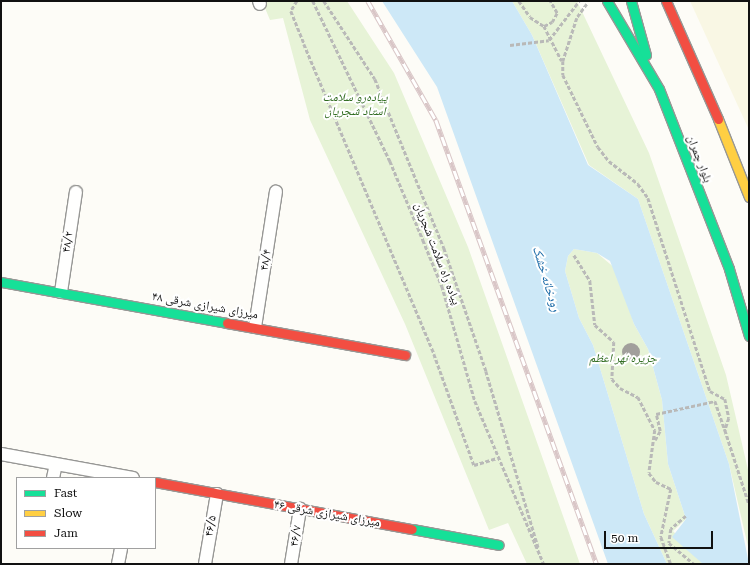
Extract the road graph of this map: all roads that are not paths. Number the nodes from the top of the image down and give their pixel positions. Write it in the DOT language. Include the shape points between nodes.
graph roads {
  1 [pos="607,1"];
  2 [pos="631,1"];
  3 [pos="666,1"];
  4 [pos="653,79"];
  5 [pos="76,192"];
  6 [pos="276,192"];
  7 [pos="749,197"];
  8 [pos="1,282"];
  9 [pos="60,292"];
  10 [pos="255,328"];
  11 [pos="749,336"];
  12 [pos="405,355"];
  13 [pos="1,454"];
  14 [pos="56,464"];
  15 [pos="54,477"];
  16 [pos="128,477"];
  17 [pos="156,482"];
  18 [pos="217,494"];
  19 [pos="300,509"];
  20 [pos="499,546"];
  21 [pos="121,549"];
  22 [pos="205,562"];
  23 [pos="118,564"];
  24 [pos="291,564"];
  1 -- 4 [label="street, بلوار چمران"];
  2 -- 4 [label="street"];
  3 -- 7 [label="street" via="700,71"];
  4 -- 11 [label="street, بلوار چمران" via="726,261"];
  5 -- 9 [label="street, ۴۸/۲"];
  6 -- 10 [label="street, ۴۸/۴"];
  8 -- 9 [label="street, ۴۸ میرزای شیرازی شرقی"];
  9 -- 10 [label="street, ۴۸ میرزای شیرازی شرقی"];
  10 -- 12 [label="street, ۴۸ میرزای شیرازی شرقی"];
  13 -- 14 [label="street"];
  14 -- 15 [label="street"];
  14 -- 16 [label="street"];
  17 -- 18 [label="street, ۴۶ میرزای شیرازی شرقی"];
  18 -- 19 [label="street, ۴۶ میرزای شیرازی شرقی"];
  18 -- 22 [label="street, ۴۶/۵"];
  19 -- 20 [label="street, ۴۶ میرزای شیرازی شرقی"];
  19 -- 24 [label="street, ۴۶/۷"];
  21 -- 23 [label="street"];
}
